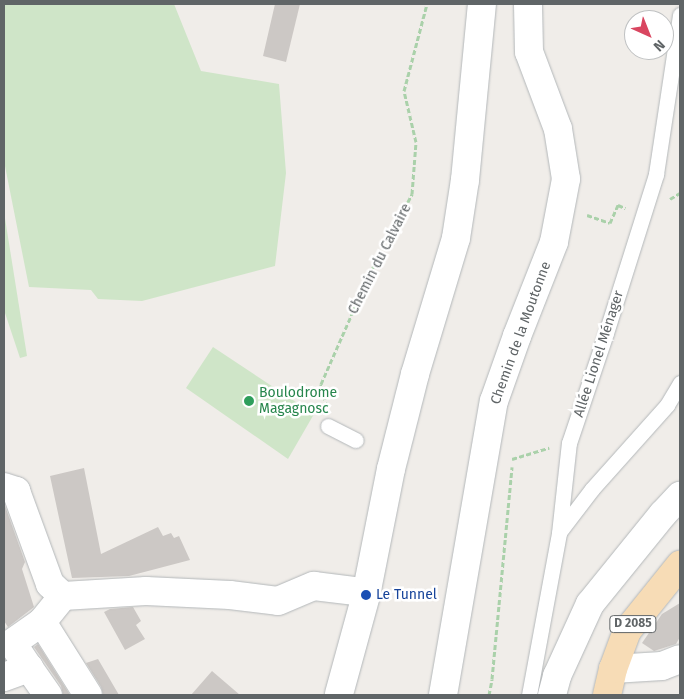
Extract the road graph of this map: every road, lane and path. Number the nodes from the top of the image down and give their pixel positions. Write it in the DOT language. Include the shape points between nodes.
graph roads {
  1 [pos="427,4"];
  2 [pos="482,4"];
  3 [pos="528,4"];
  4 [pos="680,15"];
  5 [pos="588,205"];
  6 [pos="644,216"];
  7 [pos="680,382"];
  8 [pos="328,419"];
  9 [pos="356,440"];
  10 [pos="569,443"];
  11 [pos="4,487"];
  12 [pos="680,496"];
  13 [pos="559,533"];
  14 [pos="680,564"];
  15 [pos="366,595"];
  16 [pos="63,596"];
  17 [pos="42,622"];
  18 [pos="680,659"];
  19 [pos="29,668"];
  20 [pos="613,669"];
  21 [pos="4,677"];
  22 [pos="339,694"];
  23 [pos="48,695"];
  24 [pos="88,695"];
  25 [pos="443,695"];
  26 [pos="489,695"];
  27 [pos="529,695"];
  28 [pos="552,695"];
  29 [pos="607,695"];
  1 -- 8 [label="path, Chemin du Calvaire" via="404,91 416,142 412,194 368,275 322,384"];
  2 -- 15 [label="street" via="465,180 456,238 415,374 391,470"];
  3 -- 25 [label="street, Chemin de la Moutonne" via="529,52 558,129 566,179 554,242 494,401"];
  4 -- 6 [label="lane, Allée Lionel Ménager" via="656,174"];
  5 -- 6 [label="path" via="586,214 610,223 618,205 627,209 628,222"];
  6 -- 10 [label="lane, Allée Lionel Ménager"];
  7 -- 13 [label="lane" via="667,405 592,488"];
  8 -- 9 [label="lane"];
  10 -- 13 [label="lane, Allée Lionel Ménager"];
  10 -- 26 [label="path" via="510,459 510,497"];
  11 -- 16 [label="street" via="16,492 50,584"];
  12 -- 28 [label="street" via="590,604 557,676"];
  13 -- 27 [label="lane, Allée Lionel Ménager"];
  14 -- 20 [label="main road, D 2085" via="627,631"];
  15 -- 16 [label="street" via="314,586 278,601 146,591"];
  15 -- 22 [label="street"];
  16 -- 17 [label="street"];
  17 -- 19 [label="street" via="12,643"];
  17 -- 24 [label="street"];
  18 -- 20 [label="street" via="662,666"];
  19 -- 21 [label="street"];
  19 -- 23 [label="street"];
  20 -- 29 [label="main road, D 2085"];
}
